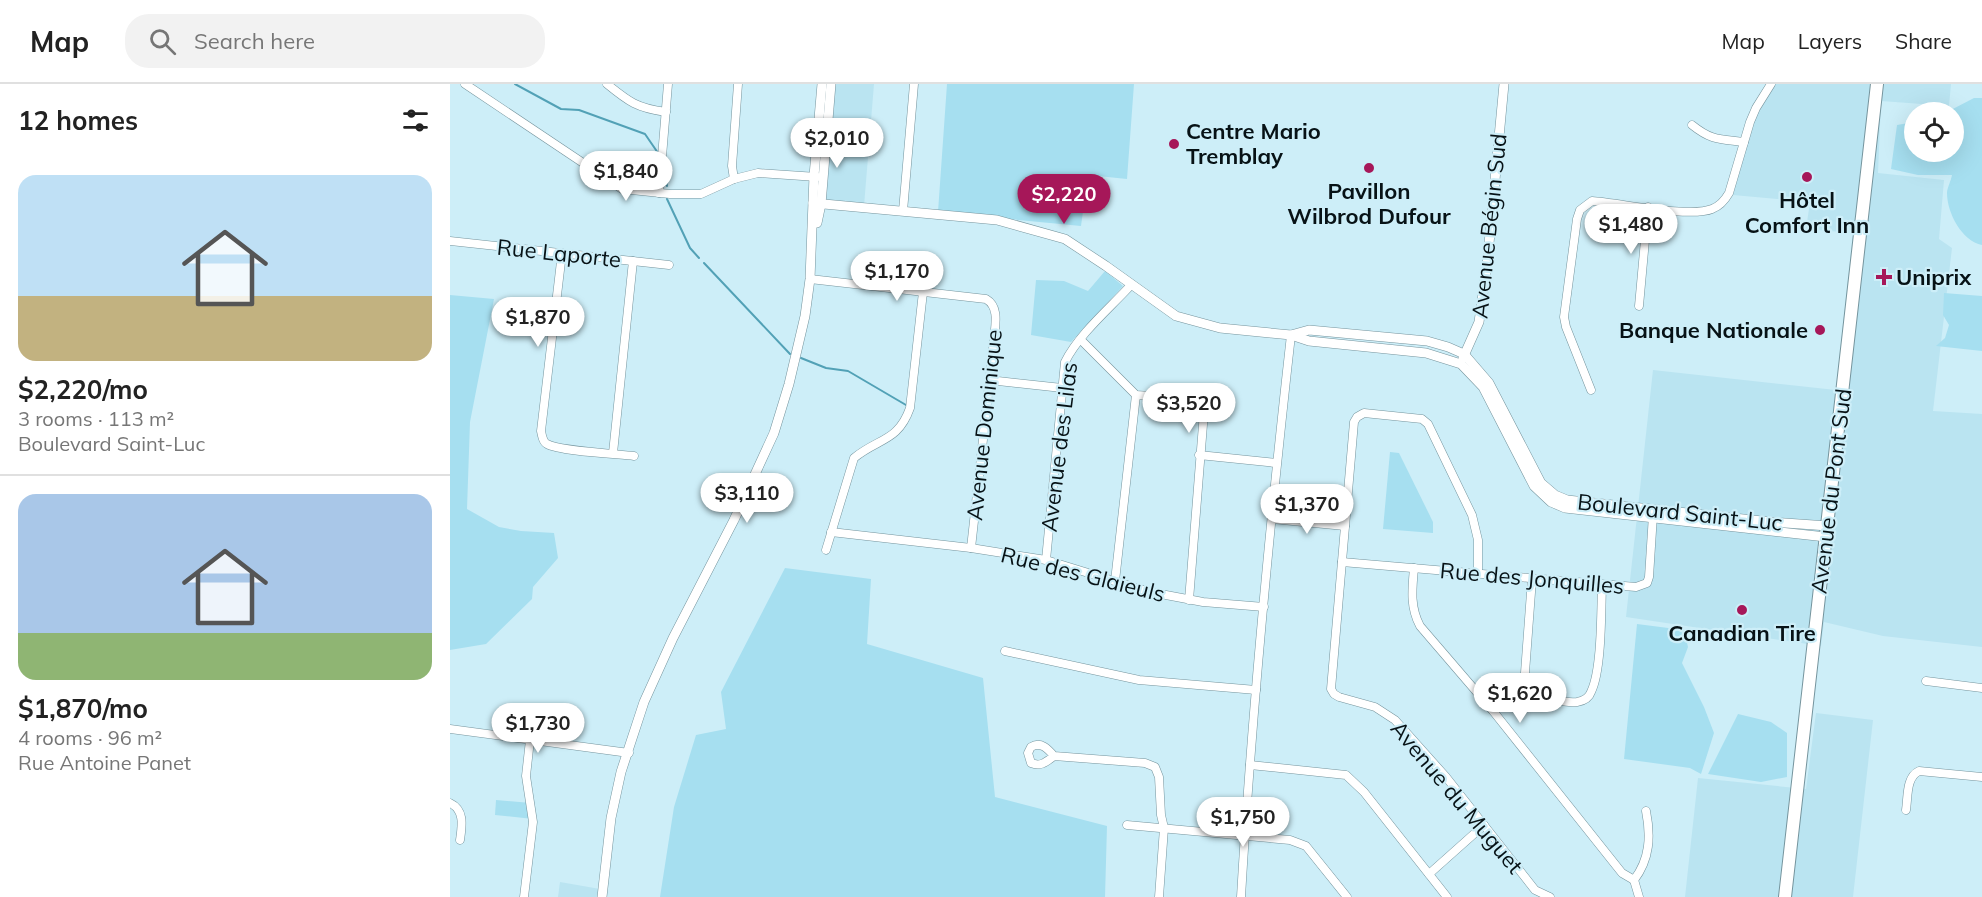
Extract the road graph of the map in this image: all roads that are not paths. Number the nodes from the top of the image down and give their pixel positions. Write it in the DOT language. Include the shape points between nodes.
graph roads {
  1 [pos="465,84"];
  2 [pos="607,84"];
  3 [pos="668,84"];
  4 [pos="738,84"];
  5 [pos="822,84"];
  6 [pos="831,84"];
  7 [pos="914,84"];
  8 [pos="1504,84"];
  9 [pos="1771,84"];
  10 [pos="1876,84"];
  11 [pos="1883,84"];
  12 [pos="666,112"];
  13 [pos="1692,125"];
  14 [pos="1744,142"];
  15 [pos="819,177"];
  16 [pos="734,179"];
  17 [pos="659,193"];
  18 [pos="817,204"];
  19 [pos="1648,207"];
  20 [pos="903,211"];
  21 [pos="450,241"];
  22 [pos="562,254"];
  23 [pos="633,261"];
  24 [pos="669,265"];
  25 [pos="810,279"];
  26 [pos="1131,285"];
  27 [pos="922,292"];
  28 [pos="1639,306"];
  29 [pos="1291,335"];
  30 [pos="1081,340"];
  31 [pos="1462,359"];
  32 [pos="989,381"];
  33 [pos="1062,388"];
  34 [pos="1591,390"];
  35 [pos="1136,395"];
  36 [pos="613,453"];
  37 [pos="1199,455"];
  38 [pos="634,456"];
  39 [pos="1276,463"];
  40 [pos="1653,514"];
  41 [pos="1272,519"];
  42 [pos="1345,526"];
  43 [pos="1827,531"];
  44 [pos="831,532"];
  45 [pos="971,548"];
  46 [pos="826,550"];
  47 [pos="1046,560"];
  48 [pos="1341,562"];
  49 [pos="1414,568"];
  50 [pos="1478,574"];
  51 [pos="1532,579"];
  52 [pos="1115,581"];
  53 [pos="1602,585"];
  54 [pos="1189,600"];
  55 [pos="1264,607"];
  56 [pos="1005,651"];
  57 [pos="1926,681"];
  58 [pos="1524,686"];
  59 [pos="1982,688"];
  60 [pos="1256,690"];
  61 [pos="1493,711"];
  62 [pos="450,729"];
  63 [pos="530,740"];
  64 [pos="628,753"];
  65 [pos="1054,756"];
  66 [pos="1250,765"];
  67 [pos="1982,777"];
  68 [pos="450,803"];
  69 [pos="1906,810"];
  70 [pos="1646,811"];
  71 [pos="1127,825"];
  72 [pos="1484,825"];
  73 [pos="1164,828"];
  74 [pos="1244,836"];
  75 [pos="460,840"];
  76 [pos="1429,874"];
  77 [pos="1634,880"];
  78 [pos="1535,894"];
  79 [pos="524,897"];
  80 [pos="602,897"];
  81 [pos="1159,897"];
  82 [pos="1241,897"];
  83 [pos="1347,897"];
  84 [pos="1447,897"];
  85 [pos="1550,897"];
  86 [pos="1639,897"];
  87 [pos="1785,897"];
  88 [pos="1792,897"];
  1 -- 17 [label="street" via="622,189"];
  2 -- 12 [label="street" via="643,108"];
  3 -- 12 [label="street"];
  4 -- 16 [label="street"];
  5 -- 15 [label="street"];
  6 -- 15 [label="street"];
  7 -- 20 [label="street"];
  8 -- 31 [label="street, Avenue Bégin Sud" via="1481,310"];
  9 -- 14 [label="street" via="1756,108"];
  10 -- 43 [label="main road, Avenue du Pont Sud"];
  11 -- 88 [label="main road, Avenue du Pont Sud"];
  12 -- 17 [label="street"];
  13 -- 14 [label="street" via="1713,139"];
  14 -- 19 [label="street" via="1729,194 1723,202 1712,209 1694,212"];
  15 -- 16 [label="street" via="758,173"];
  15 -- 18 [label="street"];
  16 -- 17 [label="street" via="701,194"];
  18 -- 20 [label="street, Boulevard Saint-Luc"];
  18 -- 25 [label="street"];
  19 -- 28 [label="street"];
  19 -- 34 [label="street" via="1592,201 1580,210 1577,219 1564,317"];
  20 -- 26 [label="street, Boulevard Saint-Luc" via="997,220 1065,239"];
  21 -- 22 [label="street, Rue Laporte"];
  22 -- 23 [label="street, Rue Laporte"];
  22 -- 36 [label="street" via="543,441 561,448"];
  23 -- 24 [label="street, Rue Laporte"];
  23 -- 36 [label="street"];
  25 -- 27 [label="street"];
  25 -- 64 [label="street" via="805,316 774,433 673,638 644,702"];
  26 -- 29 [label="street, Boulevard Saint-Luc" via="1176,316 1220,328"];
  26 -- 30 [label="street, Avenue des Lilas"];
  27 -- 32 [label="street, Avenue Dominique" via="986,298 992,302 996,310"];
  27 -- 44 [label="street" via="906,422 899,431 854,458"];
  29 -- 31 [label="street, Boulevard Saint-Luc" via="1308,330 1426,341 1448,347"];
  29 -- 39 [label="street"];
  30 -- 33 [label="street, Avenue des Lilas" via="1065,362"];
  30 -- 35 [label="street"];
  31 -- 40 [label="street, Boulevard Saint-Luc" via="1489,383 1541,483 1548,489 1566,500"];
  32 -- 33 [label="street"];
  32 -- 45 [label="street, Avenue Dominique"];
  33 -- 47 [label="street, Avenue des Lilas"];
  35 -- 37 [label="street" via="1193,399 1201,404 1204,412"];
  35 -- 52 [label="street"];
  36 -- 38 [label="street"];
  37 -- 39 [label="street"];
  37 -- 54 [label="street"];
  39 -- 41 [label="street"];
  40 -- 43 [label="street, Boulevard Saint-Luc" via="1772,522"];
  40 -- 53 [label="street, Rue des Jonquilles" via="1647,583 1636,587"];
  41 -- 42 [label="street"];
  41 -- 55 [label="street"];
  42 -- 48 [label="street, Avenue du Muguet"];
  42 -- 50 [label="street, Avenue du Muguet" via="1357,417 1364,413 1422,419 1428,424 1472,515 1478,540"];
  43 -- 87 [label="main road, Avenue du Pont Sud"];
  44 -- 45 [label="street, Rue des Glaieuls"];
  44 -- 46 [label="street"];
  45 -- 47 [label="street, Rue des Glaieuls"];
  47 -- 52 [label="street, Rue des Glaieuls"];
  48 -- 49 [label="street, Rue des Jonquilles"];
  48 -- 72 [label="street, Avenue du Muguet" via="1331,680 1334,694 1346,701 1375,707 1395,720"];
  49 -- 50 [label="street, Rue des Jonquilles"];
  49 -- 61 [label="street" via="1412,604 1417,621"];
  50 -- 51 [label="street, Rue des Jonquilles"];
  51 -- 53 [label="street, Rue des Jonquilles"];
  51 -- 58 [label="street"];
  52 -- 54 [label="street, Rue des Glaieuls"];
  53 -- 58 [label="street" via="1598,664 1585,700 1562,701"];
  54 -- 55 [label="street, Rue des Glaieuls"];
  55 -- 60 [label="street"];
  56 -- 60 [label="street" via="1139,680"];
  57 -- 59 [label="street"];
  58 -- 61 [label="street"];
  60 -- 66 [label="street"];
  61 -- 77 [label="street" via="1622,873"];
  62 -- 63 [label="street"];
  63 -- 64 [label="street"];
  63 -- 79 [label="street" via="526,776 533,822"];
  64 -- 80 [label="street" via="611,818"];
  65 -- 73 [label="street" via="1145,762 1155,767"];
  66 -- 74 [label="street"];
  66 -- 76 [label="street" via="1346,775"];
  67 -- 69 [label="street" via="1915,773 1910,780"];
  68 -- 75 [label="street" via="461,814"];
  70 -- 77 [label="street" via="1649,847"];
  71 -- 73 [label="street"];
  72 -- 76 [label="street"];
  72 -- 78 [label="street, Avenue du Muguet"];
  73 -- 74 [label="street"];
  73 -- 81 [label="street"];
  74 -- 82 [label="street"];
  74 -- 83 [label="street" via="1290,840 1306,846"];
  76 -- 84 [label="street"];
  77 -- 86 [label="street"];
  78 -- 85 [label="street, Avenue du Muguet"];
}
